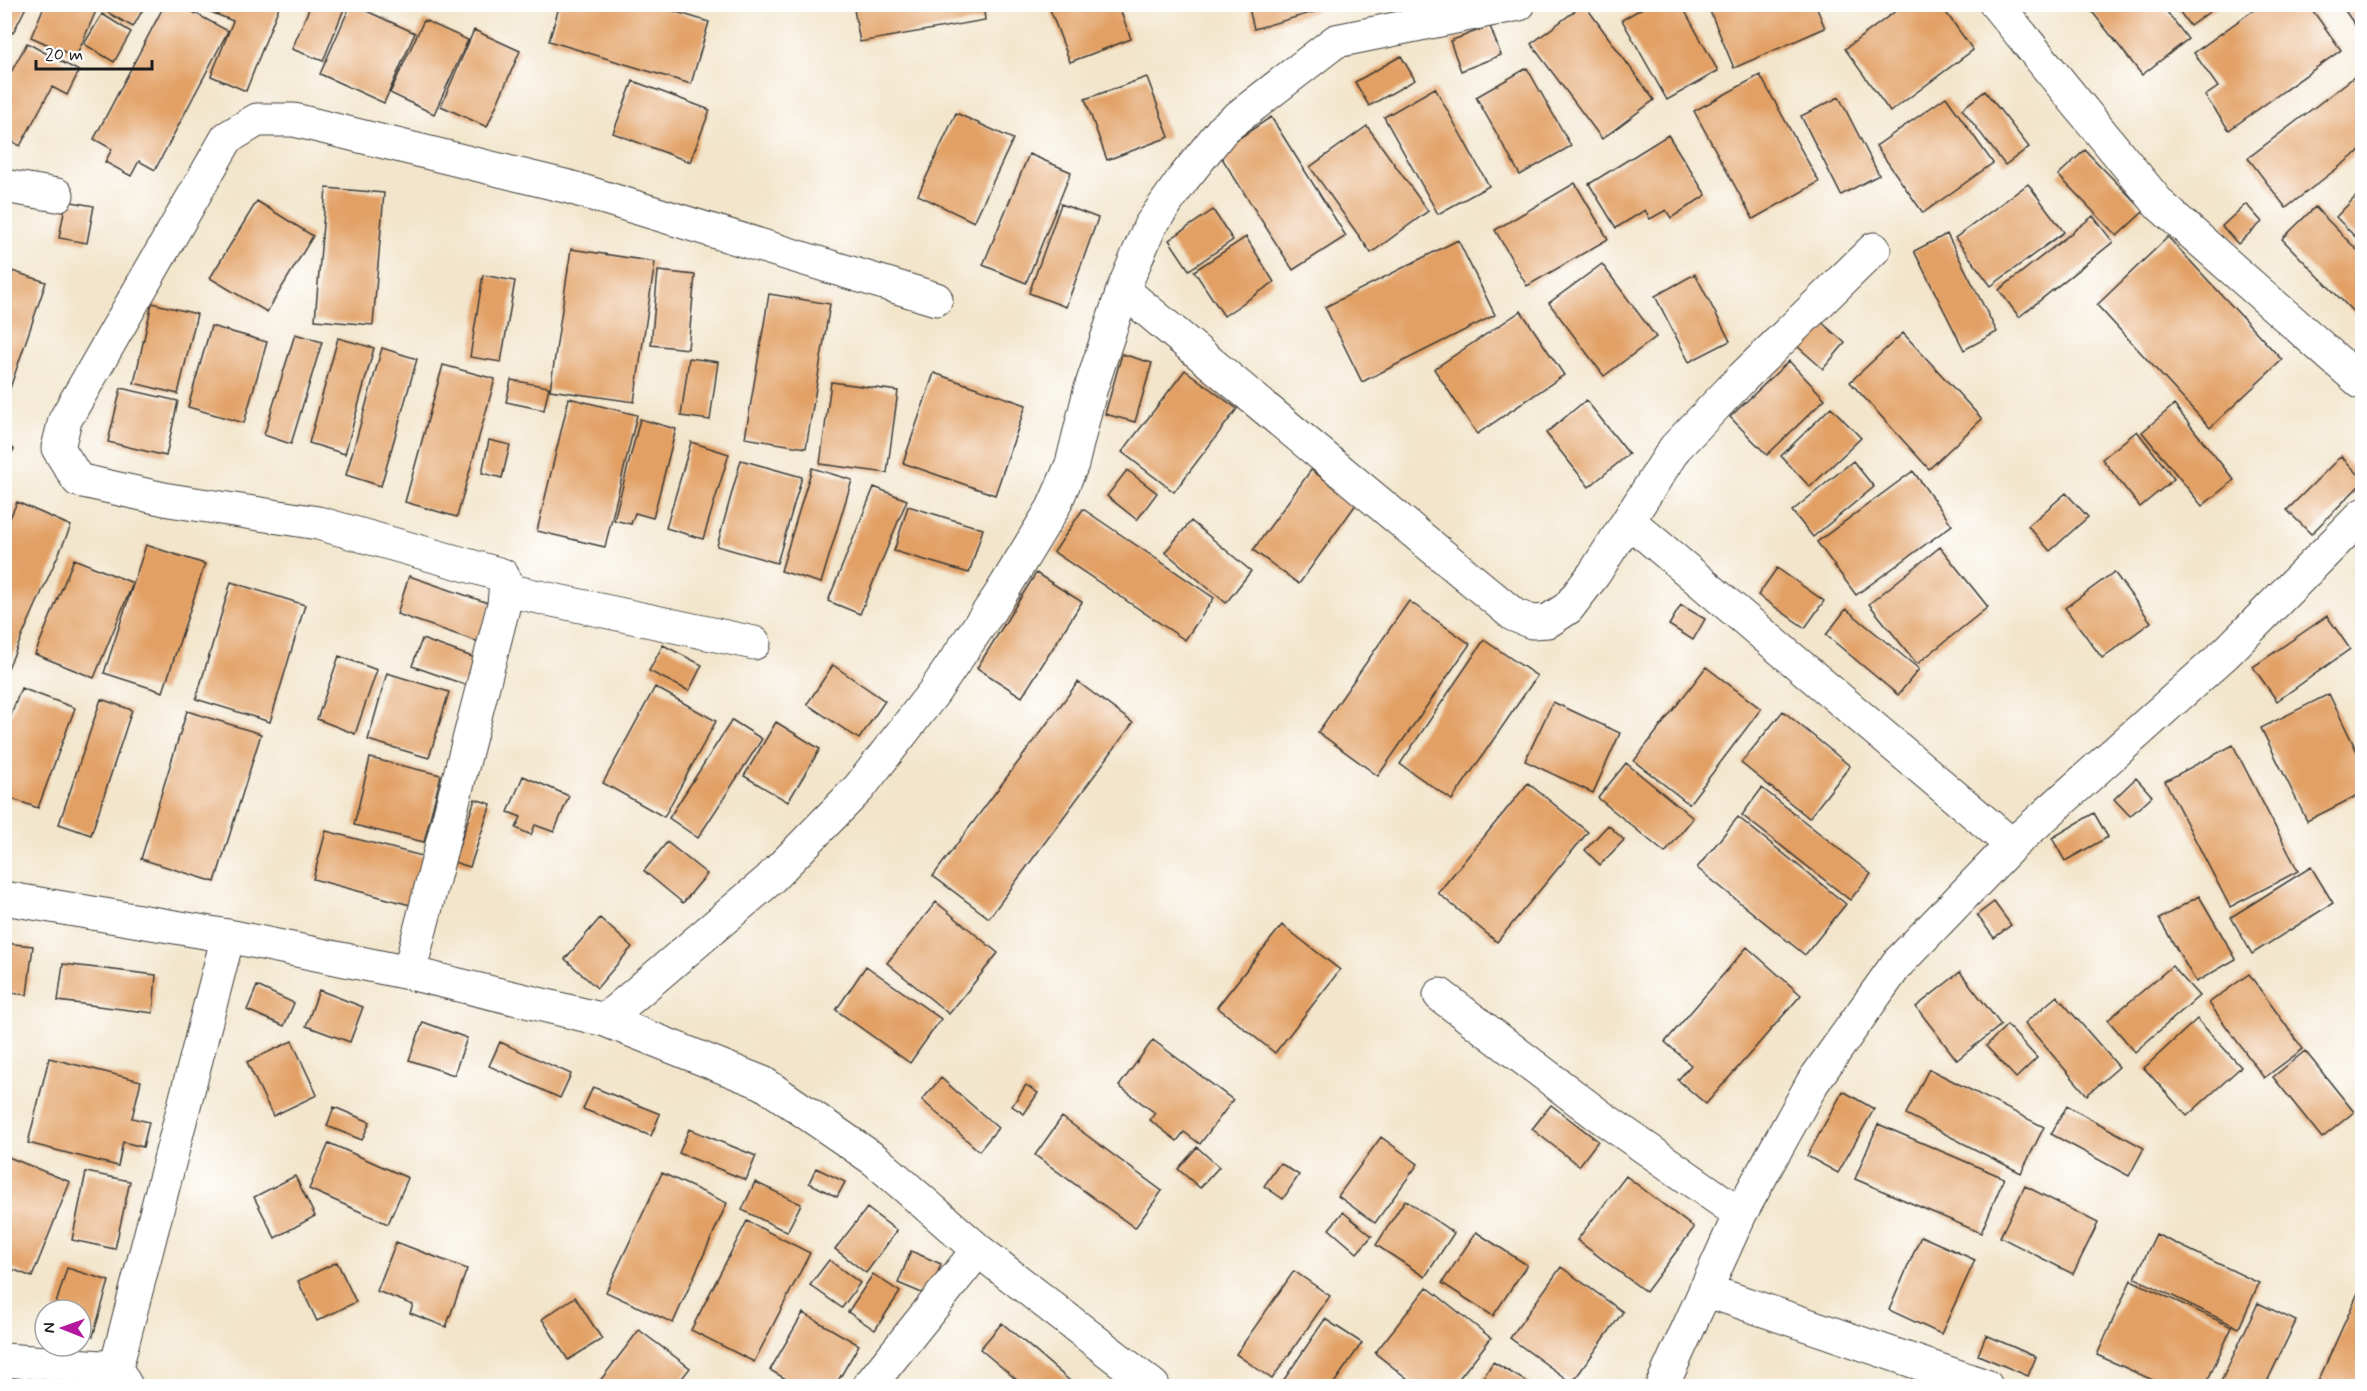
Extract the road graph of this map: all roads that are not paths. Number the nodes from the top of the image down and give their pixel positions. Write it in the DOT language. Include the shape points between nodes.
graph roads {
  1 [pos="1519,4"];
  2 [pos="1996,4"];
  3 [pos="4,186"];
  4 [pos="57,195"];
  5 [pos="1874,249"];
  6 [pos="1123,290"];
  7 [pos="936,299"];
  8 [pos="2362,383"];
  9 [pos="2362,515"];
  10 [pos="1629,521"];
  11 [pos="506,590"];
  12 [pos="754,643"];
  13 [pos="2012,845"];
  14 [pos="4,898"];
  15 [pos="228,936"];
  16 [pos="409,974"];
  17 [pos="1440,995"];
  18 [pos="605,1020"];
  19 [pos="1740,1214"];
  20 [pos="978,1250"];
  21 [pos="1705,1290"];
  22 [pos="4,1360"];
  23 [pos="121,1377"];
  24 [pos="869,1386"];
  25 [pos="1153,1386"];
  26 [pos="1662,1386"];
  27 [pos="1986,1386"];
  1 -- 6 [label="street" via="1336,41 1224,128 1150,226"];
  2 -- 8 [label="street" via="2160,205"];
  3 -- 4 [label="street"];
  5 -- 10 [label="street" via="1675,448"];
  6 -- 10 [label="street" via="1514,615 1532,622 1548,621 1568,608"];
  6 -- 18 [label="street" via="1090,391 1072,464 1053,508 934,692 859,789 769,880"];
  7 -- 11 [label="street" via="569,187 294,120 257,120 227,138 65,420 58,448 78,480 169,500 318,523 502,575"];
  9 -- 13 [label="street" via="2226,653"];
  10 -- 13 [label="street"];
  11 -- 12 [label="street"];
  11 -- 16 [label="street"];
  13 -- 19 [label="street" via="1897,964 1813,1082"];
  14 -- 15 [label="street"];
  15 -- 16 [label="street"];
  15 -- 23 [label="street"];
  16 -- 18 [label="street"];
  17 -- 19 [label="street" via="1597,1114"];
  18 -- 20 [label="street" via="763,1083 875,1160"];
  19 -- 21 [label="street"];
  20 -- 24 [label="street"];
  20 -- 25 [label="street"];
  21 -- 26 [label="street"];
  21 -- 27 [label="street"];
  22 -- 23 [label="street"];
}
